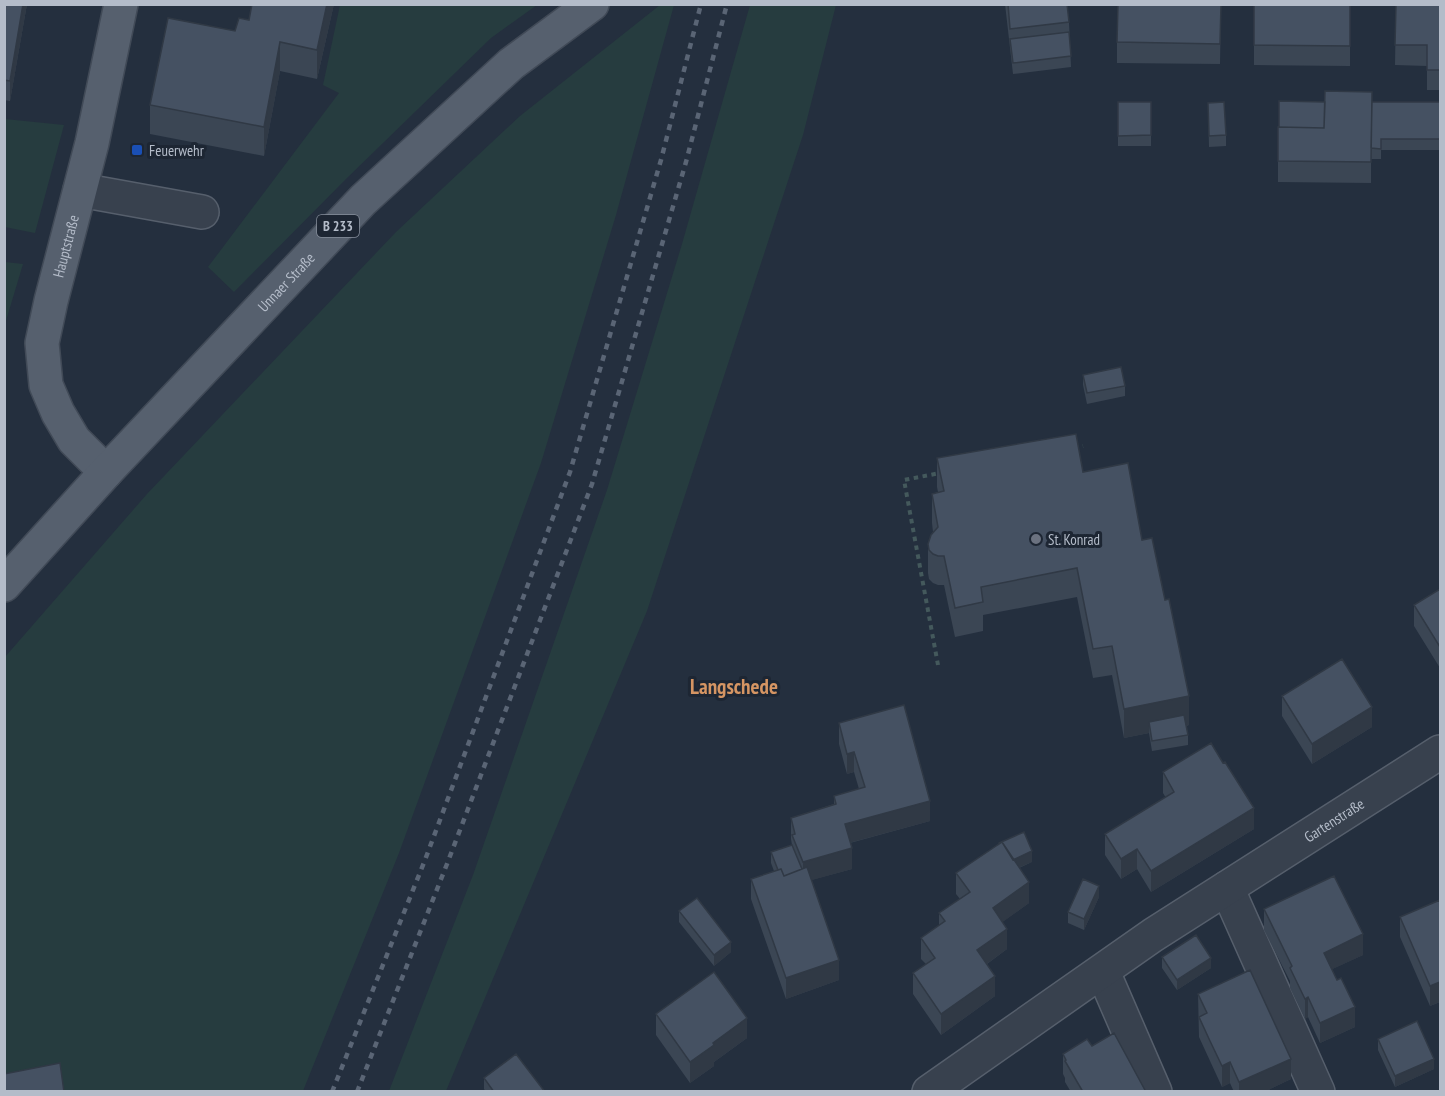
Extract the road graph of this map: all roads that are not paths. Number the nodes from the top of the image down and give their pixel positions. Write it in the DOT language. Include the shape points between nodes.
graph roads {
  1 [pos="121,4"];
  2 [pos="592,4"];
  3 [pos="80,190"];
  4 [pos="202,212"];
  5 [pos="106,472"];
  6 [pos="4,585"];
  7 [pos="1440,752"];
  8 [pos="1227,888"];
  9 [pos="1103,972"];
  10 [pos="929,1092"];
  11 [pos="1155,1092"];
  12 [pos="1318,1092"];
  1 -- 3 [label="main road, Hauptstraße"];
  2 -- 5 [label="main road, Unnaer Straße / B 233" via="510,64 363,200"];
  3 -- 4 [label="street"];
  3 -- 5 [label="main road, Hauptstraße" via="42,343 46,385 58,413 74,440"];
  5 -- 6 [label="main road, Unnaer Straße / B 233"];
  7 -- 8 [label="street, Gartenstraße"];
  8 -- 9 [label="street, Gartenstraße"];
  8 -- 12 [label="street"];
  9 -- 10 [label="street, Gartenstraße"];
  9 -- 11 [label="street"];
}
